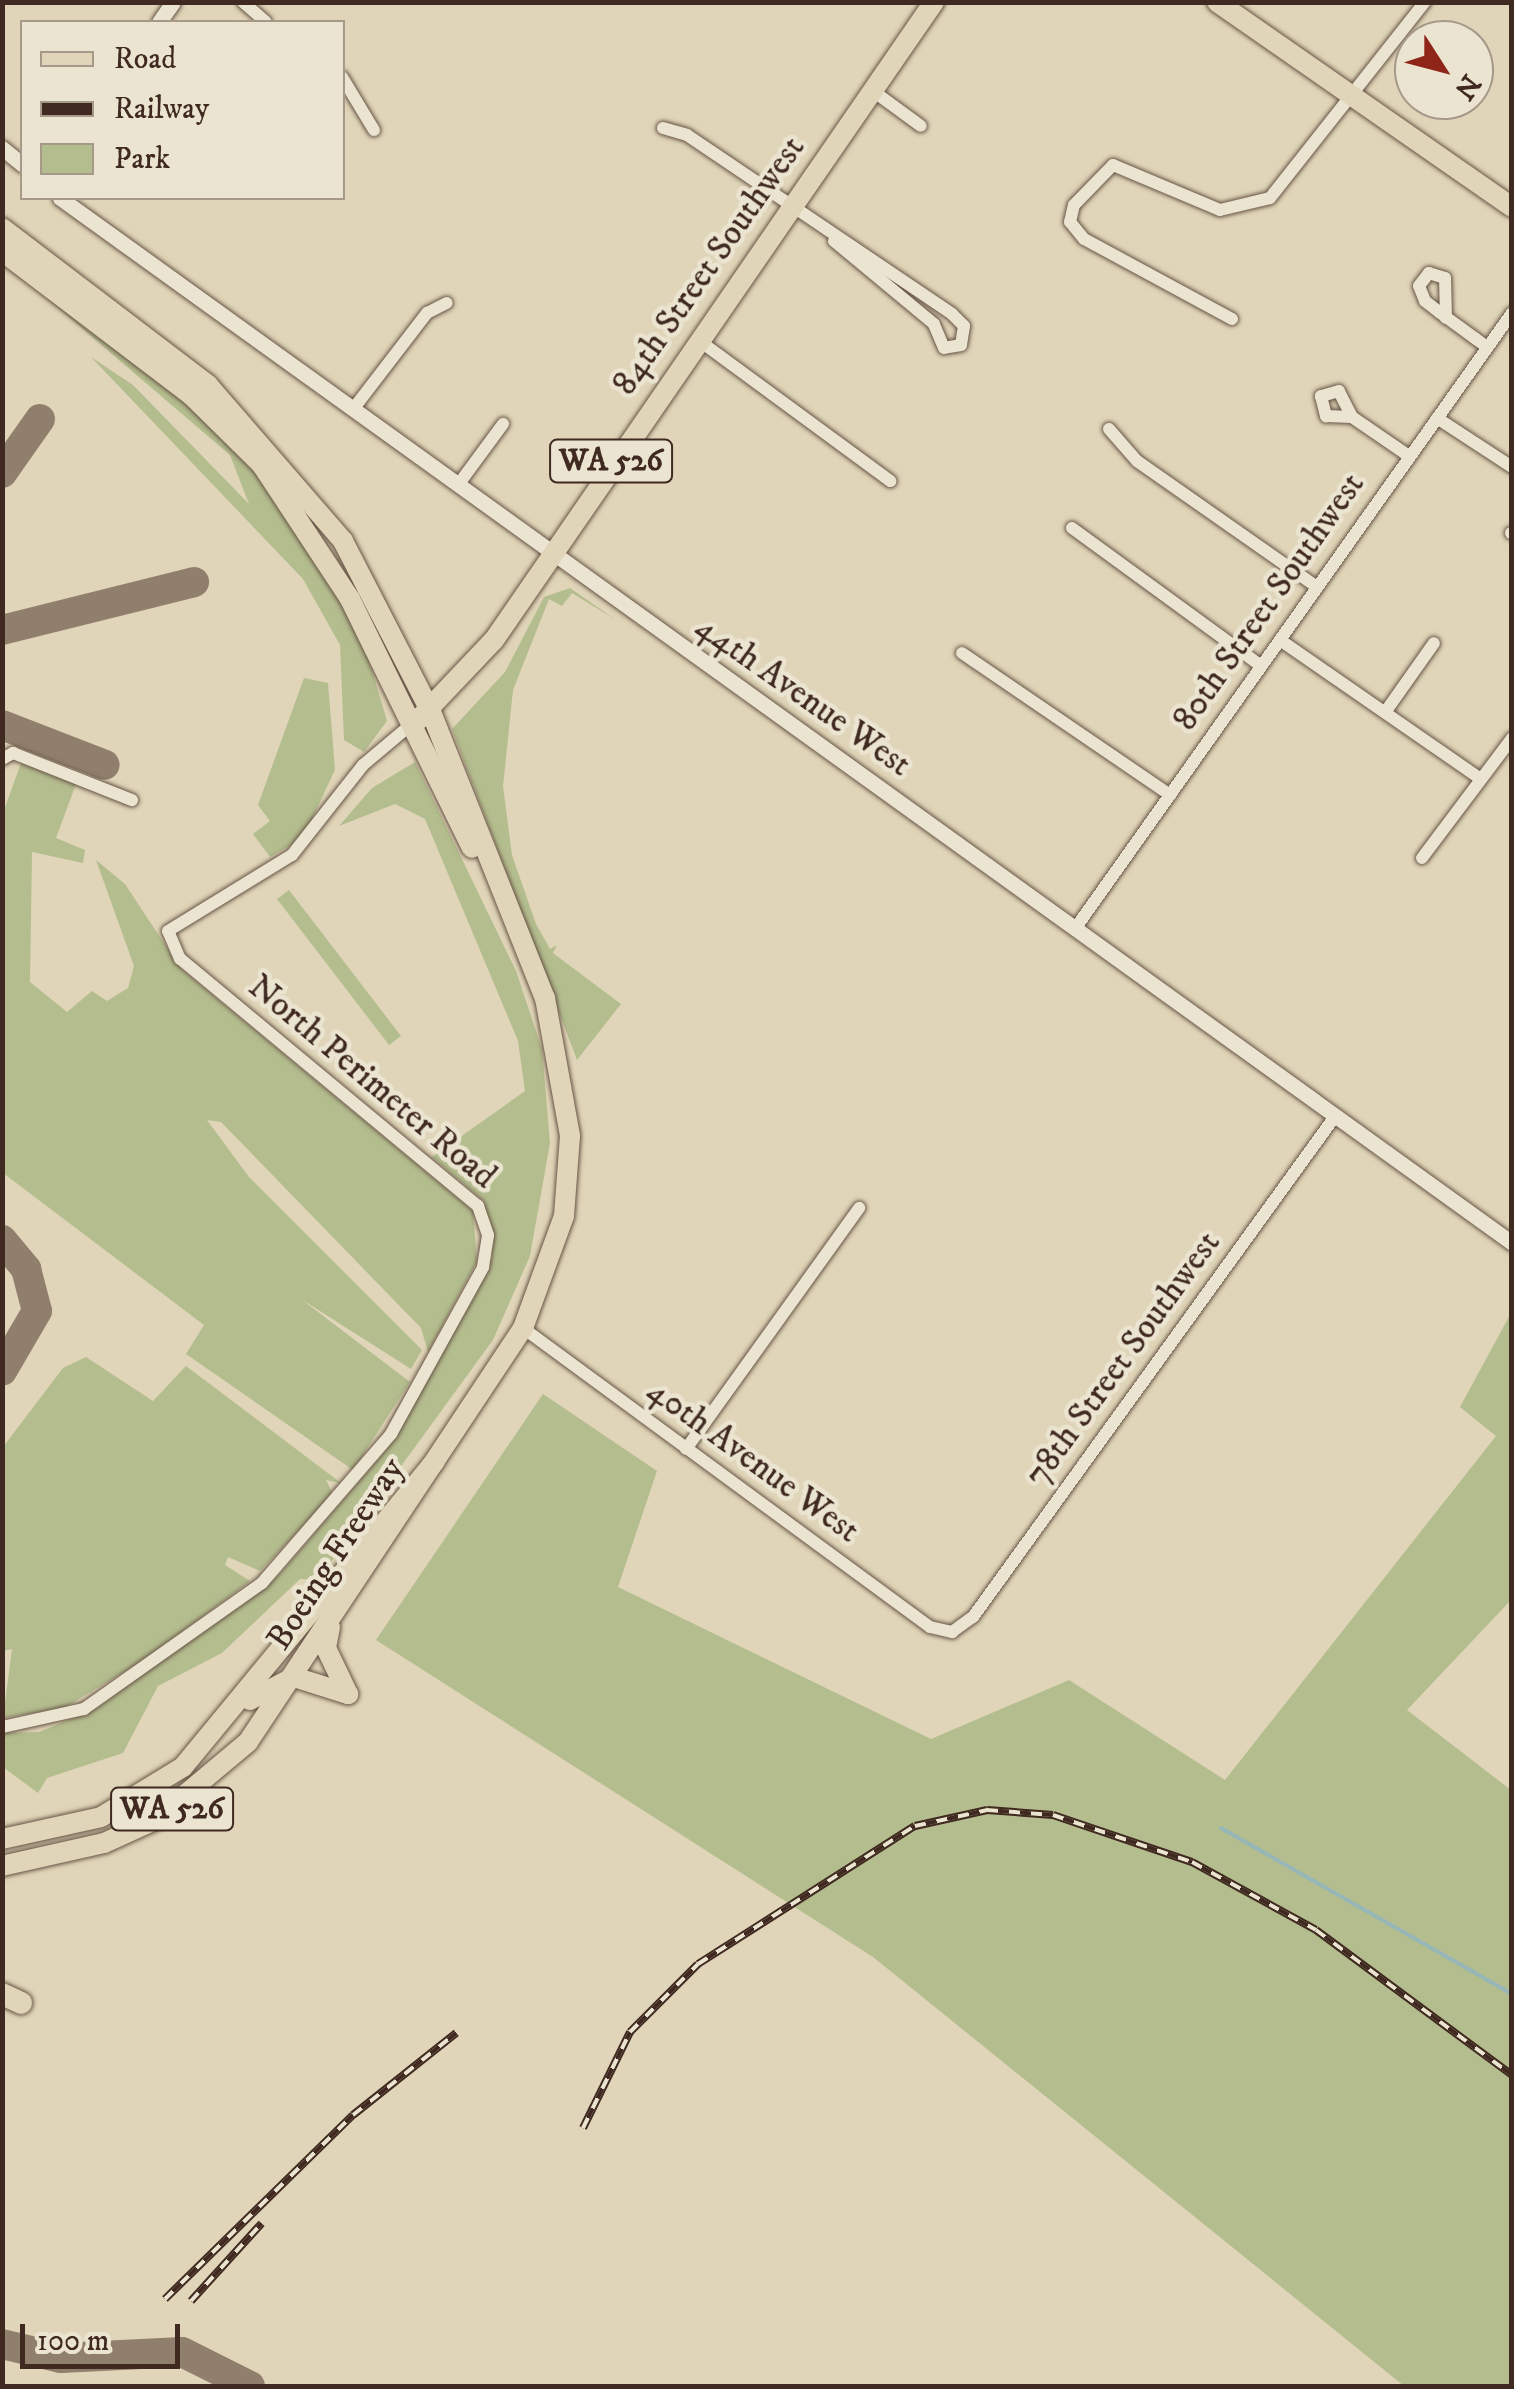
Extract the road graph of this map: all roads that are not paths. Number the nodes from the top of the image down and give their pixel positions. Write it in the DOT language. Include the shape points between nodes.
graph roads {
  1 [pos="243,2"];
  2 [pos="934,2"];
  3 [pos="1425,2"];
  4 [pos="1229,6"];
  5 [pos="264,20"];
  6 [pos="345,82"];
  7 [pos="872,92"];
  8 [pos="1352,97"];
  9 [pos="921,126"];
  10 [pos="663,128"];
  11 [pos="374,130"];
  12 [pos="63,200"];
  13 [pos="1512,207"];
  14 [pos="790,208"];
  15 [pos="2,228"];
  16 [pos="834,241"];
  17 [pos="2,251"];
  18 [pos="447,303"];
  19 [pos="1512,313"];
  20 [pos="1446,318"];
  21 [pos="1232,319"];
  22 [pos="697,339"];
  23 [pos="1487,347"];
  24 [pos="354,408"];
  25 [pos="1352,417"];
  26 [pos="1436,418"];
  27 [pos="503,424"];
  28 [pos="1109,429"];
  29 [pos="1409,456"];
  30 [pos="1512,467"];
  31 [pos="890,481"];
  32 [pos="458,486"];
  33 [pos="1072,528"];
  34 [pos="548,552"];
  35 [pos="1317,587"];
  36 [pos="1280,640"];
  37 [pos="1434,643"];
  38 [pos="962,653"];
  39 [pos="1261,666"];
  40 [pos="1386,711"];
  41 [pos="431,712"];
  42 [pos="408,728"];
  43 [pos="1512,738"];
  44 [pos="2,760"];
  45 [pos="1481,778"];
  46 [pos="1170,795"];
  47 [pos="132,800"];
  48 [pos="1422,858"];
  49 [pos="496,888"];
  50 [pos="1078,926"];
  51 [pos="168,932"];
  52 [pos="1336,1114"];
  53 [pos="859,1208"];
  54 [pos="1512,1243"];
  55 [pos="524,1328"];
  56 [pos="686,1450"];
  57 [pos="434,1460"];
  58 [pos="333,1621"];
  59 [pos="952,1632"];
  60 [pos="294,1677"];
  61 [pos="2,1727"];
  62 [pos="206,1745"];
  63 [pos="2,1839"];
  64 [pos="2,1866"];
  1 -- 5 [label="street"];
  2 -- 7 [label="main road, 84th Street Southwest / WA 526"];
  3 -- 8 [label="street"];
  4 -- 8 [label="main road"];
  6 -- 11 [label="street"];
  7 -- 9 [label="street"];
  7 -- 14 [label="main road, 84th Street Southwest / WA 526"];
  8 -- 13 [label="main road"];
  8 -- 21 [label="street" via="1256,207 1220,210 1113,165 1074,205 1070,222 1084,240"];
  10 -- 14 [label="street"];
  12 -- 24 [label="street, 44th Avenue West"];
  14 -- 16 [label="street"];
  14 -- 22 [label="main road, 84th Street Southwest / WA 526"];
  15 -- 41 [label="main road" via="208,385 300,481 368,582"];
  16 -- 16 [label="street" via="952,314 964,326 961,345 944,348 934,324"];
  17 -- 42 [label="main road" via="154,364 262,465 350,599"];
  18 -- 24 [label="street" via="427,313"];
  19 -- 23 [label="street, 80th Street Southwest"];
  20 -- 23 [label="street"];
  22 -- 31 [label="street"];
  22 -- 34 [label="main road, 84th Street Southwest / WA 526"];
  23 -- 26 [label="street, 80th Street Southwest"];
  24 -- 32 [label="street, 44th Avenue West"];
  25 -- 29 [label="street"];
  26 -- 29 [label="street, 80th Street Southwest"];
  26 -- 30 [label="street"];
  27 -- 32 [label="street"];
  28 -- 35 [label="street" via="1137,462"];
  29 -- 35 [label="street, 80th Street Southwest"];
  32 -- 34 [label="street, 44th Avenue West"];
  33 -- 39 [label="street"];
  34 -- 41 [label="main road, 84th Street Southwest / WA 526" via="494,640"];
  34 -- 50 [label="street, 44th Avenue West"];
  35 -- 36 [label="street, 80th Street Southwest"];
  36 -- 39 [label="street, 80th Street Southwest"];
  36 -- 40 [label="street"];
  37 -- 40 [label="street"];
  38 -- 46 [label="street"];
  39 -- 46 [label="street, 80th Street Southwest"];
  40 -- 45 [label="street"];
  41 -- 42 [label="main road, 84th Street Southwest / WA 526"];
  41 -- 49 [label="main road, WA 526"];
  42 -- 49 [label="main road, WA 526"];
  42 -- 51 [label="street, 84th Street Southwest" via="363,765 292,855"];
  43 -- 45 [label="street"];
  44 -- 47 [label="street" via="13,753"];
  45 -- 48 [label="street"];
  46 -- 50 [label="street, 80th Street Southwest"];
  49 -- 55 [label="main road, WA 526" via="545,998 568,1090 564,1216"];
  50 -- 52 [label="street, 44th Avenue West"];
  51 -- 61 [label="street, North Perimeter Road" via="180,959 466,1194 485,1219 488,1251 400,1420 311,1535 203,1632 136,1677 54,1721"];
  52 -- 54 [label="street, 44th Avenue West"];
  52 -- 59 [label="street, 78th Street Southwest" via="973,1617"];
  53 -- 56 [label="street"];
  55 -- 56 [label="street, 40th Avenue West"];
  55 -- 57 [label="main road, WA 526"];
  56 -- 59 [label="street, 40th Avenue West" via="930,1627"];
  57 -- 58 [label="main road, Boeing Freeway / WA 526"];
  57 -- 62 [label="main road, Boeing Freeway / WA 526"];
  58 -- 60 [label="main road, Boeing Freeway / WA 526"];
  58 -- 60 [label="main road" via="326,1648 348,1694"];
  60 -- 62 [label="main road" via="264,1685"];
  60 -- 64 [label="main road, Boeing Freeway / WA 526" via="221,1770 156,1820 104,1843"];
  62 -- 63 [label="main road, Boeing Freeway / WA 526" via="128,1805"];
}
